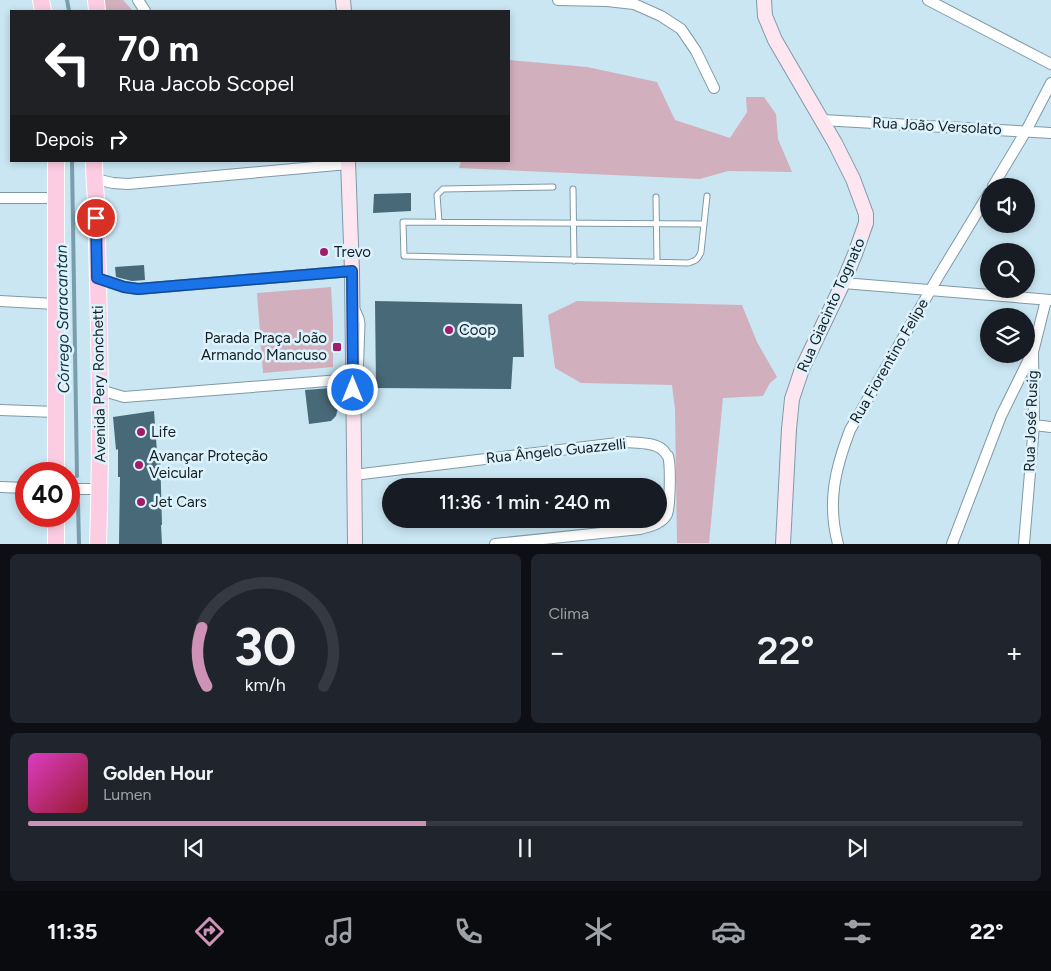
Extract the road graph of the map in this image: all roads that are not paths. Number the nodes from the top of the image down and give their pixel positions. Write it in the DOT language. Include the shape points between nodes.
graph roads {
  1 [pos="558,0"];
  2 [pos="764,0"];
  3 [pos="928,0"];
  4 [pos="1051,64"];
  5 [pos="1051,83"];
  6 [pos="714,88"];
  7 [pos="822,120"];
  8 [pos="1026,131"];
  9 [pos="1051,132"];
  10 [pos="56,162"];
  11 [pos="348,162"];
  12 [pos="94,166"];
  13 [pos="998,178"];
  14 [pos="553,187"];
  15 [pos="573,189"];
  16 [pos="707,196"];
  17 [pos="656,197"];
  18 [pos="0,198"];
  19 [pos="56,198"];
  20 [pos="980,208"];
  21 [pos="439,222"];
  22 [pos="574,223"];
  23 [pos="656,224"];
  24 [pos="704,224"];
  25 [pos="574,261"];
  26 [pos="657,262"];
  27 [pos="352,271"];
  28 [pos="97,278"];
  29 [pos="843,283"];
  30 [pos="931,290"];
  31 [pos="1048,300"];
  32 [pos="0,301"];
  33 [pos="352,302"];
  34 [pos="56,304"];
  35 [pos="1035,345"];
  36 [pos="1028,363"];
  37 [pos="1033,363"];
  38 [pos="353,379"];
  39 [pos="99,387"];
  40 [pos="353,400"];
  41 [pos="0,410"];
  42 [pos="56,412"];
  43 [pos="1034,426"];
  44 [pos="1051,427"];
  45 [pos="56,462"];
  46 [pos="354,475"];
  47 [pos="0,487"];
  48 [pos="15,488"];
  49 [pos="80,489"];
  50 [pos="93,490"];
  51 [pos="56,527"];
  52 [pos="56,544"];
  53 [pos="98,544"];
  54 [pos="355,544"];
  55 [pos="495,544"];
  56 [pos="783,544"];
  57 [pos="838,544"];
  58 [pos="952,544"];
  59 [pos="1024,544"];
  1 -- 6 [label="street" via="634,4 661,16 681,29"];
  2 -- 7 [label="main road, Rua Giacinto Tognato" via="765,16 775,40"];
  3 -- 4 [label="street"];
  5 -- 8 [label="street"];
  7 -- 8 [label="street, Rua João Versolato"];
  7 -- 29 [label="main road, Rua Giacinto Tognato" via="854,180 866,214 856,254"];
  8 -- 9 [label="street, Rua João Versolato"];
  8 -- 13 [label="street"];
  10 -- 19 [label="main road"];
  11 -- 12 [label="street" via="128,184 113,183"];
  11 -- 27 [label="main road"];
  12 -- 28 [label="main road, Avenida Pery Ronchetti"];
  14 -- 21 [label="lane" via="443,189 437,195"];
  15 -- 22 [label="lane"];
  16 -- 24 [label="lane"];
  17 -- 23 [label="lane"];
  18 -- 19 [label="street"];
  19 -- 34 [label="main road"];
  20 -- 30 [label="street, Rua Fiorentino Felipe"];
  21 -- 22 [label="lane"];
  21 -- 25 [label="lane" via="403,222 404,256"];
  22 -- 23 [label="lane"];
  22 -- 25 [label="lane"];
  23 -- 24 [label="lane"];
  23 -- 26 [label="lane"];
  24 -- 26 [label="lane" via="698,259 688,263"];
  25 -- 26 [label="lane"];
  27 -- 28 [label="street" via="138,289"];
  27 -- 33 [label="main road"];
  28 -- 39 [label="main road, Avenida Pery Ronchetti"];
  29 -- 30 [label="street"];
  29 -- 56 [label="main road, Rua Giacinto Tognato" via="802,369 792,399"];
  30 -- 31 [label="street"];
  30 -- 57 [label="street, Rua Fiorentino Felipe" via="850,430 840,455 833,512"];
  31 -- 35 [label="street, Rua José Rusig"];
  32 -- 34 [label="street"];
  33 -- 38 [label="main road"];
  33 -- 40 [label="lane" via="362,324 359,388"];
  34 -- 42 [label="main road"];
  36 -- 58 [label="street" via="1001,416"];
  37 -- 43 [label="street, Rua José Rusig"];
  38 -- 39 [label="street" via="124,397"];
  38 -- 40 [label="main road"];
  39 -- 50 [label="main road, Avenida Pery Ronchetti"];
  40 -- 46 [label="main road"];
  41 -- 42 [label="street"];
  42 -- 45 [label="main road"];
  43 -- 44 [label="street"];
  43 -- 59 [label="street, Rua José Rusig"];
  46 -- 54 [label="main road"];
  46 -- 55 [label="street, Rua Ângelo Guazzelli" via="626,442 651,445 662,449 668,456 669,500 666,515 660,522 640,529"];
  47 -- 48 [label="street"];
  49 -- 50 [label="street"];
  50 -- 53 [label="main road, Avenida Pery Ronchetti"];
  51 -- 52 [label="main road"];
}
